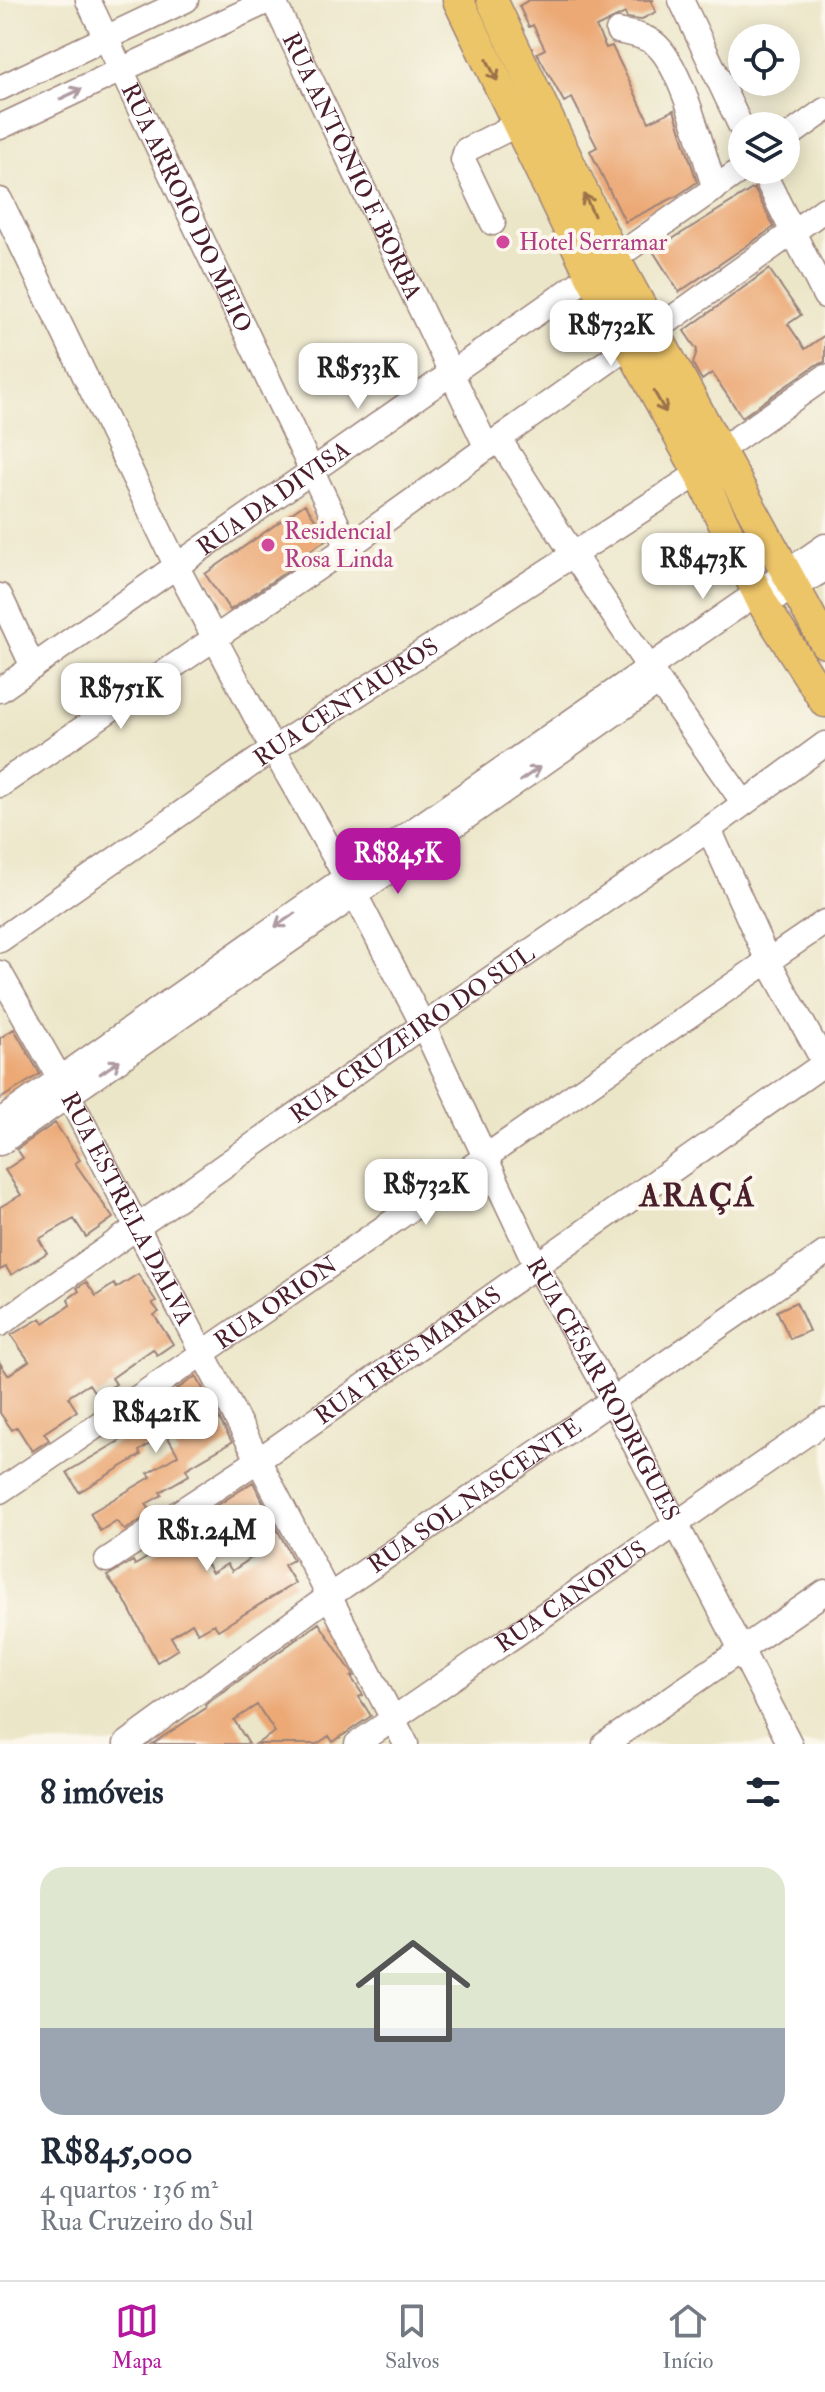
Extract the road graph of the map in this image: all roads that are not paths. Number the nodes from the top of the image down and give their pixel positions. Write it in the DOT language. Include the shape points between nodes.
graph roads {
  1 [pos="88,0"];
  2 [pos="186,0"];
  3 [pos="271,0"];
  4 [pos="458,0"];
  5 [pos="492,0"];
  6 [pos="681,0"];
  7 [pos="618,31"];
  8 [pos="106,38"];
  9 [pos="121,70"];
  10 [pos="0,88"];
  11 [pos="825,110"];
  12 [pos="734,112"];
  13 [pos="518,124"];
  14 [pos="0,127"];
  15 [pos="800,128"];
  16 [pos="728,179"];
  17 [pos="769,184"];
  18 [pos="715,189"];
  19 [pos="0,200"];
  20 [pos="825,209"];
  21 [pos="493,223"];
  22 [pos="793,231"];
  23 [pos="603,267"];
  24 [pos="825,296"];
  25 [pos="641,339"];
  26 [pos="451,375"];
  27 [pos="825,377"];
  28 [pos="493,444"];
  29 [pos="709,462"];
  30 [pos="312,472"];
  31 [pos="825,546"];
  32 [pos="348,547"];
  33 [pos="573,556"];
  34 [pos="177,567"];
  35 [pos="825,569"];
  36 [pos="791,580"];
  37 [pos="0,596"];
  38 [pos="760,598"];
  39 [pos="214,638"];
  40 [pos="825,643"];
  41 [pos="33,667"];
  42 [pos="654,676"];
  43 [pos="0,690"];
  44 [pos="825,702"];
  45 [pos="825,744"];
  46 [pos="273,749"];
  47 [pos="0,785"];
  48 [pos="744,803"];
  49 [pos="709,829"];
  50 [pos="351,887"];
  51 [pos="825,922"];
  52 [pos="0,940"];
  53 [pos="768,961"];
  54 [pos="0,973"];
  55 [pos="423,1025"];
  56 [pos="825,1063"];
  57 [pos="65,1088"];
  58 [pos="0,1121"];
  59 [pos="0,1143"];
  60 [pos="483,1157"];
  61 [pos="137,1228"];
  62 [pos="825,1253"];
  63 [pos="537,1267"];
  64 [pos="0,1324"];
  65 [pos="202,1356"];
  66 [pos="611,1399"];
  67 [pos="825,1421"];
  68 [pos="257,1461"];
  69 [pos="0,1491"];
  70 [pos="676,1524"];
  71 [pos="107,1560"];
  72 [pos="825,1592"];
  73 [pos="328,1597"];
  74 [pos="743,1649"];
  75 [pos="393,1719"];
  76 [pos="126,1744"];
  77 [pos="357,1744"];
  78 [pos="406,1744"];
  79 [pos="605,1744"];
  80 [pos="790,1744"];
  1 -- 8 [label="street, RUA ARROIO DO MEIO"];
  2 -- 8 [label="street"];
  3 -- 9 [label="street"];
  3 -- 26 [label="street, RUA ANTÔNIO F. BORBA"];
  4 -- 13 [label="main road, one-way"];
  23 -- 5 [label="main road, one-way"];
  6 -- 12 [label="street"];
  7 -- 18 [label="street" via="641,35 657,45 676,73"];
  8 -- 9 [label="street, RUA ARROIO DO MEIO"];
  8 -- 10 [label="street"];
  14 -- 9 [label="street, one-way"];
  9 -- 30 [label="street, RUA ARROIO DO MEIO"];
  11 -- 15 [label="street"];
  13 -- 21 [label="street" via="463,154"];
  13 -- 23 [label="main road"];
  16 -- 18 [label="street, RUA DA DIVISA"];
  17 -- 22 [label="street"];
  18 -- 23 [label="street, RUA DA DIVISA"];
  19 -- 34 [label="street, RUA CÉSAR RODRIGUES"];
  20 -- 22 [label="street"];
  22 -- 24 [label="street"];
  22 -- 25 [label="street"];
  23 -- 25 [label="main road"];
  23 -- 26 [label="street, RUA DA DIVISA"];
  25 -- 28 [label="street"];
  25 -- 29 [label="main road"];
  26 -- 28 [label="street, RUA ANTÔNIO F. BORBA"];
  26 -- 30 [label="street, RUA DA DIVISA"];
  27 -- 29 [label="street, RUA CENTAUROS"];
  28 -- 32 [label="street"];
  28 -- 33 [label="street, RUA ANTÔNIO F. BORBA"];
  29 -- 33 [label="street, RUA CENTAUROS"];
  29 -- 36 [label="main road"];
  29 -- 38 [label="main road"];
  30 -- 32 [label="street, RUA ARROIO DO MEIO"];
  30 -- 34 [label="street, RUA DA DIVISA"];
  31 -- 36 [label="street"];
  32 -- 39 [label="street"];
  33 -- 42 [label="street, RUA ANTÔNIO F. BORBA"];
  33 -- 46 [label="street, RUA CENTAUROS"];
  34 -- 39 [label="street, RUA CÉSAR RODRIGUES"];
  34 -- 41 [label="street, RUA DA DIVISA"];
  35 -- 36 [label="street"];
  36 -- 38 [label="street"];
  36 -- 40 [label="main road"];
  37 -- 41 [label="street"];
  38 -- 42 [label="street"];
  38 -- 44 [label="main road"];
  39 -- 46 [label="street, RUA CÉSAR RODRIGUES"];
  39 -- 47 [label="street"];
  41 -- 43 [label="street, RUA DA DIVISA"];
  42 -- 48 [label="street, RUA ANTÔNIO F. BORBA"];
  42 -- 50 [label="street"];
  45 -- 48 [label="street, RUA CRUZEIRO DO SUL"];
  46 -- 50 [label="street, RUA CÉSAR RODRIGUES"];
  46 -- 52 [label="street, RUA CENTAUROS"];
  48 -- 49 [label="street, RUA CRUZEIRO DO SUL"];
  49 -- 53 [label="street"];
  49 -- 55 [label="street, RUA CRUZEIRO DO SUL"];
  50 -- 55 [label="street, RUA CÉSAR RODRIGUES"];
  50 -- 57 [label="street"];
  51 -- 53 [label="street, RUA ORION"];
  53 -- 56 [label="street"];
  53 -- 60 [label="street, RUA ORION"];
  54 -- 57 [label="street, RUA ESTRELA DALVA"];
  55 -- 60 [label="street, RUA CÉSAR RODRIGUES"];
  55 -- 61 [label="street, RUA CRUZEIRO DO SUL"];
  56 -- 63 [label="street, RUA TRÊS MARIAS"];
  57 -- 58 [label="street"];
  57 -- 59 [label="street"];
  57 -- 61 [label="street, RUA ESTRELA DALVA"];
  60 -- 63 [label="street, RUA CÉSAR RODRIGUES"];
  60 -- 65 [label="street, RUA ORION"];
  61 -- 64 [label="street, RUA CRUZEIRO DO SUL"];
  61 -- 65 [label="street, RUA ESTRELA DALVA"];
  62 -- 66 [label="street, RUA SOL NASCENTE"];
  63 -- 66 [label="street, RUA CÉSAR RODRIGUES"];
  63 -- 68 [label="street, RUA TRÊS MARIAS"];
  65 -- 68 [label="street, RUA ESTRELA DALVA"];
  65 -- 69 [label="street, RUA ORION"];
  66 -- 70 [label="street, RUA CÉSAR RODRIGUES"];
  66 -- 73 [label="street, RUA SOL NASCENTE"];
  67 -- 70 [label="street, RUA CANOPUS"];
  68 -- 71 [label="street, RUA TRÊS MARIAS"];
  68 -- 73 [label="street, RUA ESTRELA DALVA"];
  70 -- 74 [label="street, RUA CÉSAR RODRIGUES"];
  70 -- 75 [label="street, RUA CANOPUS"];
  72 -- 74 [label="street"];
  73 -- 75 [label="street, RUA ESTRELA DALVA"];
  73 -- 76 [label="street, RUA SOL NASCENTE"];
  74 -- 79 [label="street"];
  74 -- 80 [label="street, RUA CÉSAR RODRIGUES"];
  75 -- 77 [label="street, RUA CANOPUS"];
  75 -- 78 [label="street, RUA ESTRELA DALVA"];
}
